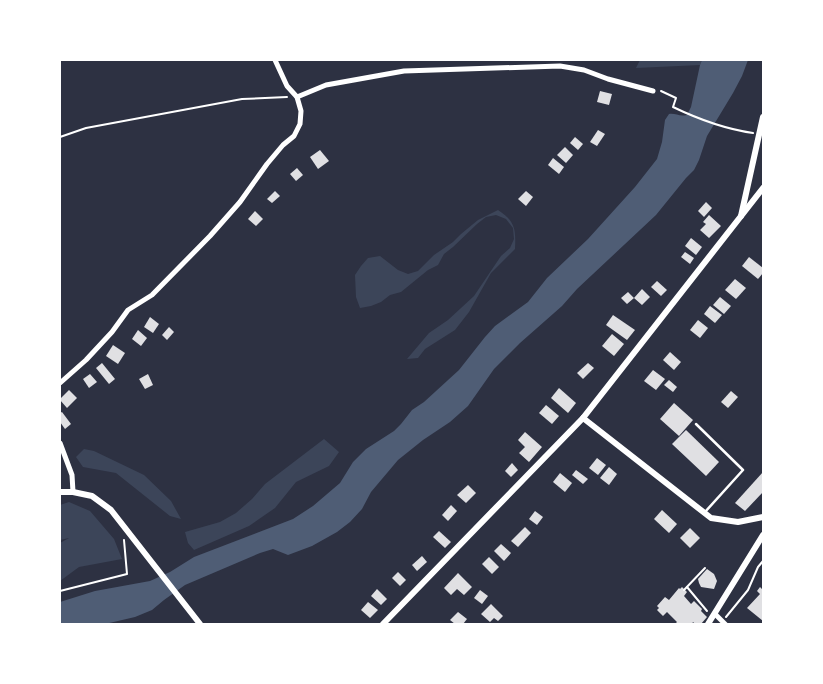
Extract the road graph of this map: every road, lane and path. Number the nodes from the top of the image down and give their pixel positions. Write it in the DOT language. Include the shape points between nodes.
graph roads {
  1 [pos="275,60"];
  2 [pos="653,91"];
  3 [pos="297,97"];
  4 [pos="763,117"];
  5 [pos="759,134"];
  6 [pos="60,137"];
  7 [pos="763,188"];
  8 [pos="740,217"];
  9 [pos="60,383"];
  10 [pos="583,418"];
  11 [pos="696,424"];
  12 [pos="60,444"];
  13 [pos="60,492"];
  14 [pos="73,492"];
  15 [pos="704,513"];
  16 [pos="763,517"];
  17 [pos="124,528"];
  18 [pos="763,534"];
  19 [pos="763,561"];
  20 [pos="705,568"];
  21 [pos="60,591"];
  22 [pos="712,620"];
  23 [pos="724,623"];
  24 [pos="200,624"];
  25 [pos="383,624"];
  1 -- 3 [label="street" via="287,86"];
  2 -- 3 [label="street" via="560,66 404,71 326,85"];
  2 -- 5 [label="path" via="659,90 676,98 673,106 686,113 717,125"];
  3 -- 6 [label="path" via="242,99 86,128"];
  3 -- 9 [label="street" via="300,124 294,136 282,145 240,202 152,294 128,310 86,360"];
  4 -- 5 [label="street"];
  5 -- 8 [label="street"];
  7 -- 8 [label="street"];
  8 -- 10 [label="street"];
  10 -- 15 [label="street"];
  10 -- 25 [label="street"];
  11 -- 15 [label="lane" via="743,470"];
  12 -- 14 [label="street" via="72,475"];
  13 -- 14 [label="street"];
  14 -- 17 [label="street" via="92,496 111,510"];
  15 -- 16 [label="street" via="711,518 738,522"];
  17 -- 21 [label="path" via="126,574"];
  17 -- 24 [label="street"];
  18 -- 22 [label="street"];
  19 -- 23 [label="path" via="748,590"];
  20 -- 22 [label="path" via="686,588"];
  22 -- 23 [label="street"];
}
